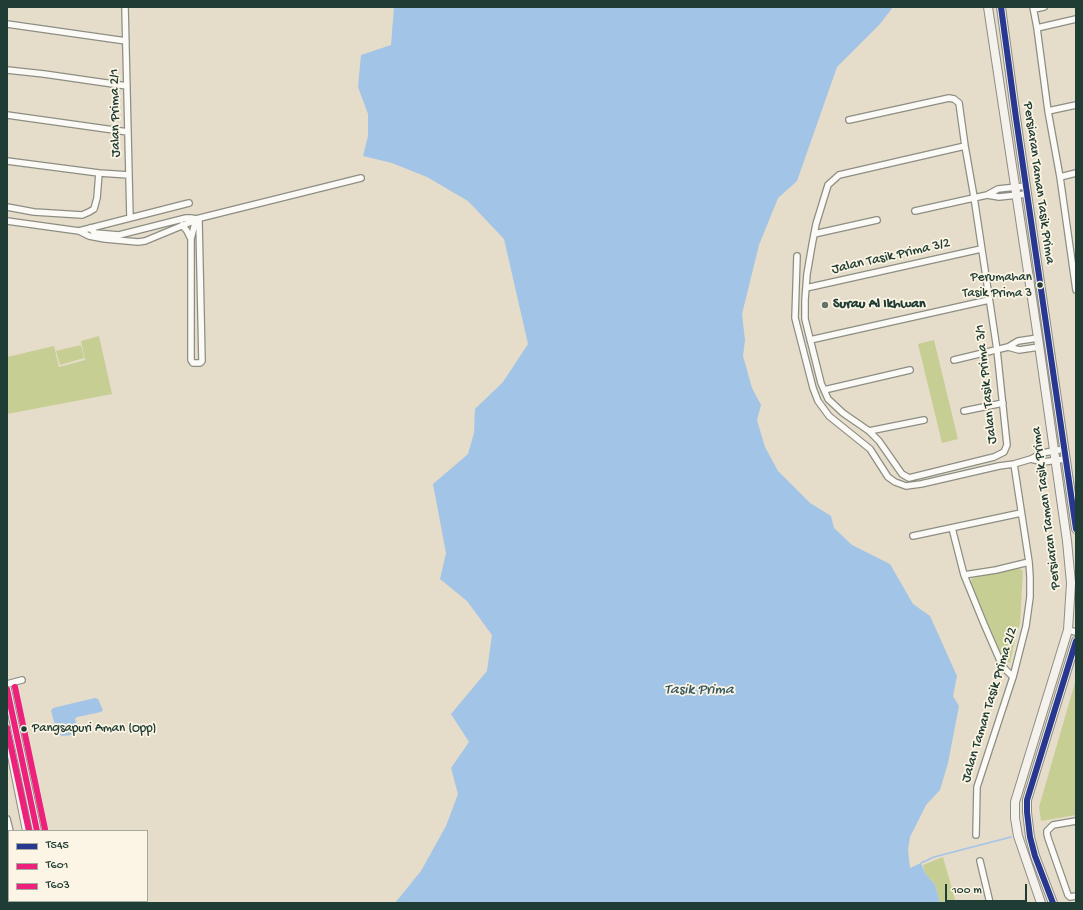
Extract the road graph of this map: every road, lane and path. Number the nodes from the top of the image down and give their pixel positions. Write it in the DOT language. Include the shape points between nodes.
graph roads {
  1 [pos="125,7"];
  2 [pos="988,7"];
  3 [pos="1001,7"];
  4 [pos="1044,7"];
  5 [pos="1034,8"];
  6 [pos="1076,19"];
  7 [pos="7,24"];
  8 [pos="1037,28"];
  9 [pos="126,41"];
  10 [pos="7,70"];
  11 [pos="127,86"];
  12 [pos="1076,105"];
  13 [pos="1048,111"];
  14 [pos="7,115"];
  15 [pos="849,120"];
  16 [pos="128,132"];
  17 [pos="965,146"];
  18 [pos="7,161"];
  19 [pos="99,173"];
  20 [pos="1076,173"];
  21 [pos="129,175"];
  22 [pos="1060,177"];
  23 [pos="361,178"];
  24 [pos="1026,190"];
  25 [pos="1016,191"];
  26 [pos="974,197"];
  27 [pos="189,203"];
  28 [pos="7,207"];
  29 [pos="915,211"];
  30 [pos="130,218"];
  31 [pos="198,218"];
  32 [pos="877,220"];
  33 [pos="7,221"];
  34 [pos="182,225"];
  35 [pos="90,228"];
  36 [pos="79,231"];
  37 [pos="814,234"];
  38 [pos="191,239"];
  39 [pos="1076,242"];
  40 [pos="1069,244"];
  41 [pos="981,249"];
  42 [pos="797,256"];
  43 [pos="806,288"];
  44 [pos="1076,290"];
  45 [pos="989,300"];
  46 [pos="1038,338"];
  47 [pos="810,340"];
  48 [pos="1008,347"];
  49 [pos="1040,347"];
  50 [pos="996,350"];
  51 [pos="954,360"];
  52 [pos="910,370"];
  53 [pos="824,390"];
  54 [pos="1003,403"];
  55 [pos="964,411"];
  56 [pos="924,420"];
  57 [pos="869,431"];
  58 [pos="1064,449"];
  59 [pos="1054,451"];
  60 [pos="1065,458"];
  61 [pos="1030,459"];
  62 [pos="1056,460"];
  63 [pos="1014,464"];
  64 [pos="1021,513"];
  65 [pos="952,528"];
  66 [pos="1076,529"];
  67 [pos="913,536"];
  68 [pos="1029,562"];
  69 [pos="964,576"];
  70 [pos="1072,631"];
  71 [pos="1076,641"];
  72 [pos="1013,678"];
  73 [pos="22,680"];
  74 [pos="7,684"];
  75 [pos="7,689"];
  76 [pos="7,731"];
  77 [pos="1076,821"];
  78 [pos="27,830"];
  79 [pos="37,830"];
  80 [pos="976,835"];
  81 [pos="980,861"];
  82 [pos="1076,896"];
  83 [pos="990,903"];
  84 [pos="1041,903"];
  85 [pos="1053,903"];
  1 -- 9 [label="street, Jalan Prima 2/1"];
  2 -- 25 [label="main road, Persiaran Taman Tasik Prima"];
  3 -- 24 [label="main road, Persiaran Taman Tasik Prima"];
  4 -- 5 [label="street"];
  5 -- 8 [label="street"];
  6 -- 8 [label="street"];
  7 -- 9 [label="street"];
  8 -- 13 [label="street"];
  9 -- 11 [label="street, Jalan Prima 2/1"];
  10 -- 11 [label="street"];
  11 -- 16 [label="street, Jalan Prima 2/1"];
  12 -- 13 [label="street"];
  13 -- 22 [label="street"];
  14 -- 16 [label="street"];
  15 -- 17 [label="street, Jalan Tasik Prima 3/1" via="943,99 954,99 958,103"];
  16 -- 21 [label="street, Jalan Prima 2/1"];
  17 -- 26 [label="street, Jalan Tasik Prima 3/1"];
  17 -- 37 [label="street, Jalan Tasik Prima 3/1" via="839,175 828,185"];
  18 -- 19 [label="street"];
  19 -- 21 [label="street"];
  19 -- 28 [label="street" via="94,209 82,215 34,212"];
  20 -- 22 [label="street"];
  21 -- 30 [label="street, Jalan Prima 2/1"];
  22 -- 40 [label="street"];
  23 -- 31 [label="street"];
  24 -- 25 [label="street"];
  24 -- 58 [label="main road, Persiaran Taman Tasik Prima"];
  25 -- 26 [label="street" via="999,197 987,194"];
  25 -- 46 [label="main road, Persiaran Taman Tasik Prima"];
  26 -- 29 [label="street"];
  26 -- 41 [label="street, Jalan Tasik Prima 3/1"];
  27 -- 30 [label="street"];
  30 -- 35 [label="street"];
  31 -- 34 [label="street"];
  31 -- 35 [label="street" via="186,218 119,235 95,233"];
  31 -- 38 [label="street"];
  31 -- 38 [label="street" via="202,361 200,363 191,360"];
  32 -- 37 [label="street"];
  33 -- 36 [label="street"];
  34 -- 36 [label="street" via="138,242 90,236"];
  34 -- 38 [label="street"];
  35 -- 36 [label="street"];
  37 -- 43 [label="street, Jalan Tasik Prima 3/1"];
  39 -- 40 [label="street"];
  40 -- 44 [label="street"];
  41 -- 43 [label="street, Jalan Tasik Prima 3/2"];
  41 -- 45 [label="street, Jalan Tasik Prima 3/1"];
  42 -- 63 [label="street" via="795,318 818,401 829,416 870,449 888,477 906,486"];
  43 -- 47 [label="street, Jalan Tasik Prima 3/1" via="805,319"];
  45 -- 47 [label="street"];
  45 -- 50 [label="street, Jalan Tasik Prima 3/1"];
  46 -- 48 [label="street" via="1018,341"];
  46 -- 49 [label="main road, Persiaran Taman Tasik Prima"];
  47 -- 53 [label="street, Jalan Tasik Prima 3/1"];
  48 -- 49 [label="street" via="1019,350"];
  48 -- 50 [label="street"];
  49 -- 59 [label="main road, Persiaran Taman Tasik Prima"];
  50 -- 51 [label="street"];
  50 -- 54 [label="street, Jalan Tasik Prima 3/1"];
  52 -- 53 [label="street"];
  53 -- 57 [label="street, Jalan Tasik Prima 3/1" via="828,399"];
  54 -- 55 [label="street"];
  54 -- 57 [label="street, Jalan Tasik Prima 3/1" via="1007,439 1004,452 994,457 909,478 902,474"];
  56 -- 57 [label="street"];
  58 -- 59 [label="street"];
  58 -- 60 [label="main road, Persiaran Taman Tasik Prima"];
  59 -- 61 [label="street"];
  59 -- 62 [label="main road, Persiaran Taman Tasik Prima"];
  60 -- 62 [label="street"];
  60 -- 66 [label="main road, Persiaran Taman Tasik Prima"];
  61 -- 62 [label="street" via="1043,462"];
  61 -- 63 [label="street"];
  62 -- 70 [label="main road, Persiaran Taman Tasik Prima" via="1069,561"];
  63 -- 64 [label="street, Jalan Taman Tasik Prima 2/2"];
  64 -- 65 [label="street"];
  64 -- 68 [label="street, Jalan Taman Tasik Prima 2/2"];
  65 -- 67 [label="street"];
  65 -- 69 [label="street"];
  68 -- 69 [label="street"];
  68 -- 72 [label="street, Jalan Taman Tasik Prima 2/2" via="1030,597 1026,626"];
  69 -- 72 [label="street" via="1001,663"];
  70 -- 84 [label="main road, Persiaran Taman Tasik Prima" via="1015,802 1018,836"];
  71 -- 85 [label="main road" via="1027,800 1030,837"];
  72 -- 80 [label="street, Jalan Taman Tasik Prima 2/2" via="977,787"];
  73 -- 74 [label="street"];
  75 -- 79 [label="main road"];
  76 -- 78 [label="main road"];
  77 -- 82 [label="street" via="1053,825 1047,831 1068,895"];
  81 -- 83 [label="street"];
}
